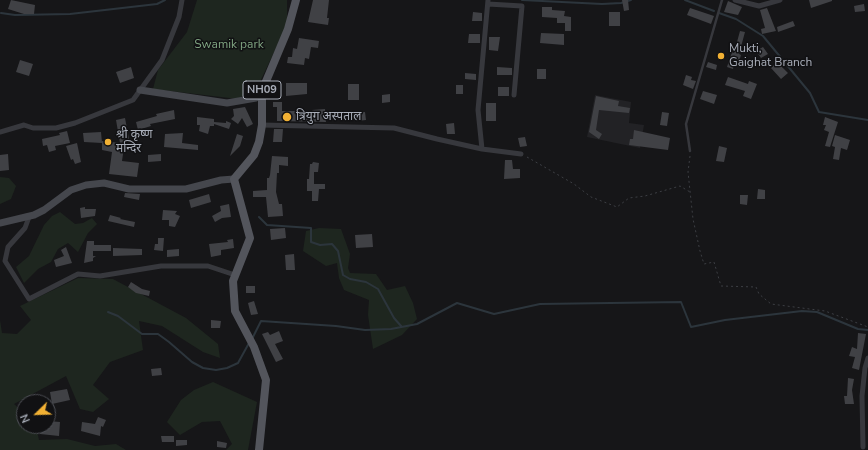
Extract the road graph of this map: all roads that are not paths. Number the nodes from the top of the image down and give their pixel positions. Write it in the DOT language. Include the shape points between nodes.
graph roads {
  1 [pos="182,0"];
  2 [pos="296,0"];
  3 [pos="722,0"];
  4 [pos="735,0"];
  5 [pos="780,0"];
  6 [pos="488,2"];
  7 [pos="140,90"];
  8 [pos="262,91"];
  9 [pos="514,95"];
  10 [pos="262,125"];
  11 [pos="0,132"];
  12 [pos="482,149"];
  13 [pos="690,151"];
  14 [pos="521,154"];
  15 [pos="234,178"];
  16 [pos="28,217"];
  17 [pos="0,223"];
  18 [pos="235,276"];
  19 [pos="868,358"];
  20 [pos="866,376"];
  21 [pos="863,447"];
  22 [pos="259,450"];
  1 -- 7 [label="street" via="179,17 162,60"];
  2 -- 8 [label="main road, NH09" via="288,29"];
  3 -- 13 [label="lane" via="686,124"];
  4 -- 5 [label="street" via="759,6"];
  6 -- 9 [label="street" via="522,6"];
  6 -- 12 [label="street" via="478,110"];
  7 -- 8 [label="main road" via="227,103 256,98"];
  7 -- 11 [label="street" via="133,100 75,124 56,128 33,128 24,125"];
  8 -- 10 [label="main road, NH09"];
  10 -- 12 [label="street" via="394,128"];
  10 -- 15 [label="main road, NH09" via="254,155"];
  12 -- 14 [label="street"];
  15 -- 16 [label="main road" via="186,189 129,189 104,183 86,185 71,190 44,210"];
  15 -- 18 [label="main road" via="250,238"];
  16 -- 17 [label="main road"];
  16 -- 18 [label="street" via="25,228 8,247 6,260 29,299 78,274 100,276 161,266 208,266"];
  18 -- 22 [label="main road" via="235,311 254,347 266,380"];
  19 -- 20 [label="street"];
  20 -- 21 [label="street" via="862,420"];
}
